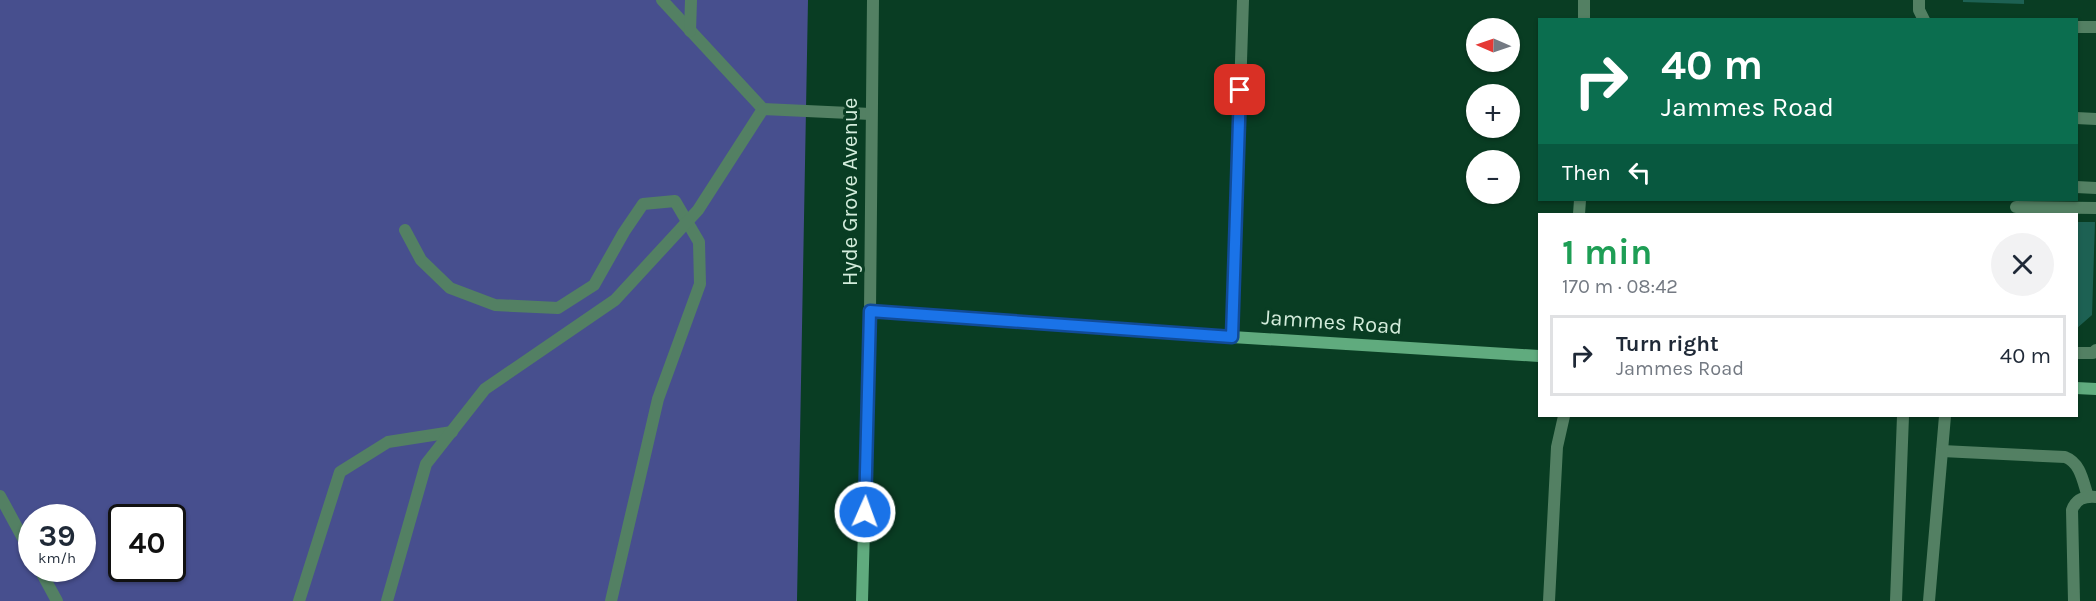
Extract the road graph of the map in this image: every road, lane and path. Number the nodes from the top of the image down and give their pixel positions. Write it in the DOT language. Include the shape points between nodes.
graph roads {
  1 [pos="662,0"];
  2 [pos="691,0"];
  3 [pos="873,0"];
  4 [pos="1243,0"];
  5 [pos="1584,0"];
  6 [pos="1919,0"];
  7 [pos="1584,18"];
  8 [pos="1923,18"];
  9 [pos="2078,27"];
  10 [pos="2096,27"];
  11 [pos="690,31"];
  12 [pos="764,109"];
  13 [pos="871,114"];
  14 [pos="2078,118"];
  15 [pos="2096,119"];
  16 [pos="2078,188"];
  17 [pos="2096,188"];
  18 [pos="2016,207"];
  19 [pos="2096,208"];
  20 [pos="687,222"];
  21 [pos="405,230"];
  22 [pos="870,311"];
  23 [pos="1232,337"];
  24 [pos="2096,350"];
  25 [pos="2078,353"];
  26 [pos="1538,356"];
  27 [pos="2078,388"];
  28 [pos="2096,389"];
  29 [pos="1564,417"];
  30 [pos="1903,417"];
  31 [pos="1945,417"];
  32 [pos="452,432"];
  33 [pos="1942,451"];
  34 [pos="0,496"];
  35 [pos="2092,497"];
  36 [pos="18,529"];
  37 [pos="47,582"];
  38 [pos="57,601"];
  39 [pos="299,601"];
  40 [pos="387,601"];
  41 [pos="610,601"];
  42 [pos="862,601"];
  43 [pos="1550,601"];
  44 [pos="1896,601"];
  45 [pos="1929,601"];
  46 [pos="2074,601"];
  1 -- 11 [label="street"];
  2 -- 11 [label="street"];
  3 -- 13 [label="street, Hyde Grove Avenue"];
  4 -- 23 [label="street"];
  5 -- 7 [label="street"];
  6 -- 8 [label="street"];
  9 -- 10 [label="street"];
  11 -- 12 [label="street"];
  12 -- 13 [label="street"];
  12 -- 20 [label="street"];
  13 -- 22 [label="street, Hyde Grove Avenue"];
  14 -- 15 [label="street"];
  16 -- 17 [label="street"];
  18 -- 19 [label="street"];
  20 -- 21 [label="street" via="675,201 643,204 594,285 558,308 495,305 450,288 421,260"];
  20 -- 32 [label="street" via="615,300 485,389"];
  20 -- 41 [label="street" via="699,242 700,284 658,399"];
  22 -- 23 [label="street, Jammes Road"];
  22 -- 42 [label="street, Hyde Grove Avenue"];
  23 -- 26 [label="street, Jammes Road"];
  24 -- 25 [label="street"];
  27 -- 28 [label="street"];
  29 -- 43 [label="street" via="1557,447"];
  30 -- 44 [label="street"];
  31 -- 33 [label="street"];
  32 -- 39 [label="street" via="388,442 340,472"];
  32 -- 40 [label="street" via="426,464"];
  33 -- 35 [label="street" via="2065,457 2079,468"];
  33 -- 45 [label="street"];
  34 -- 36 [label="street"];
  35 -- 46 [label="street" via="2074,503 2072,510"];
  37 -- 38 [label="street"];
}
